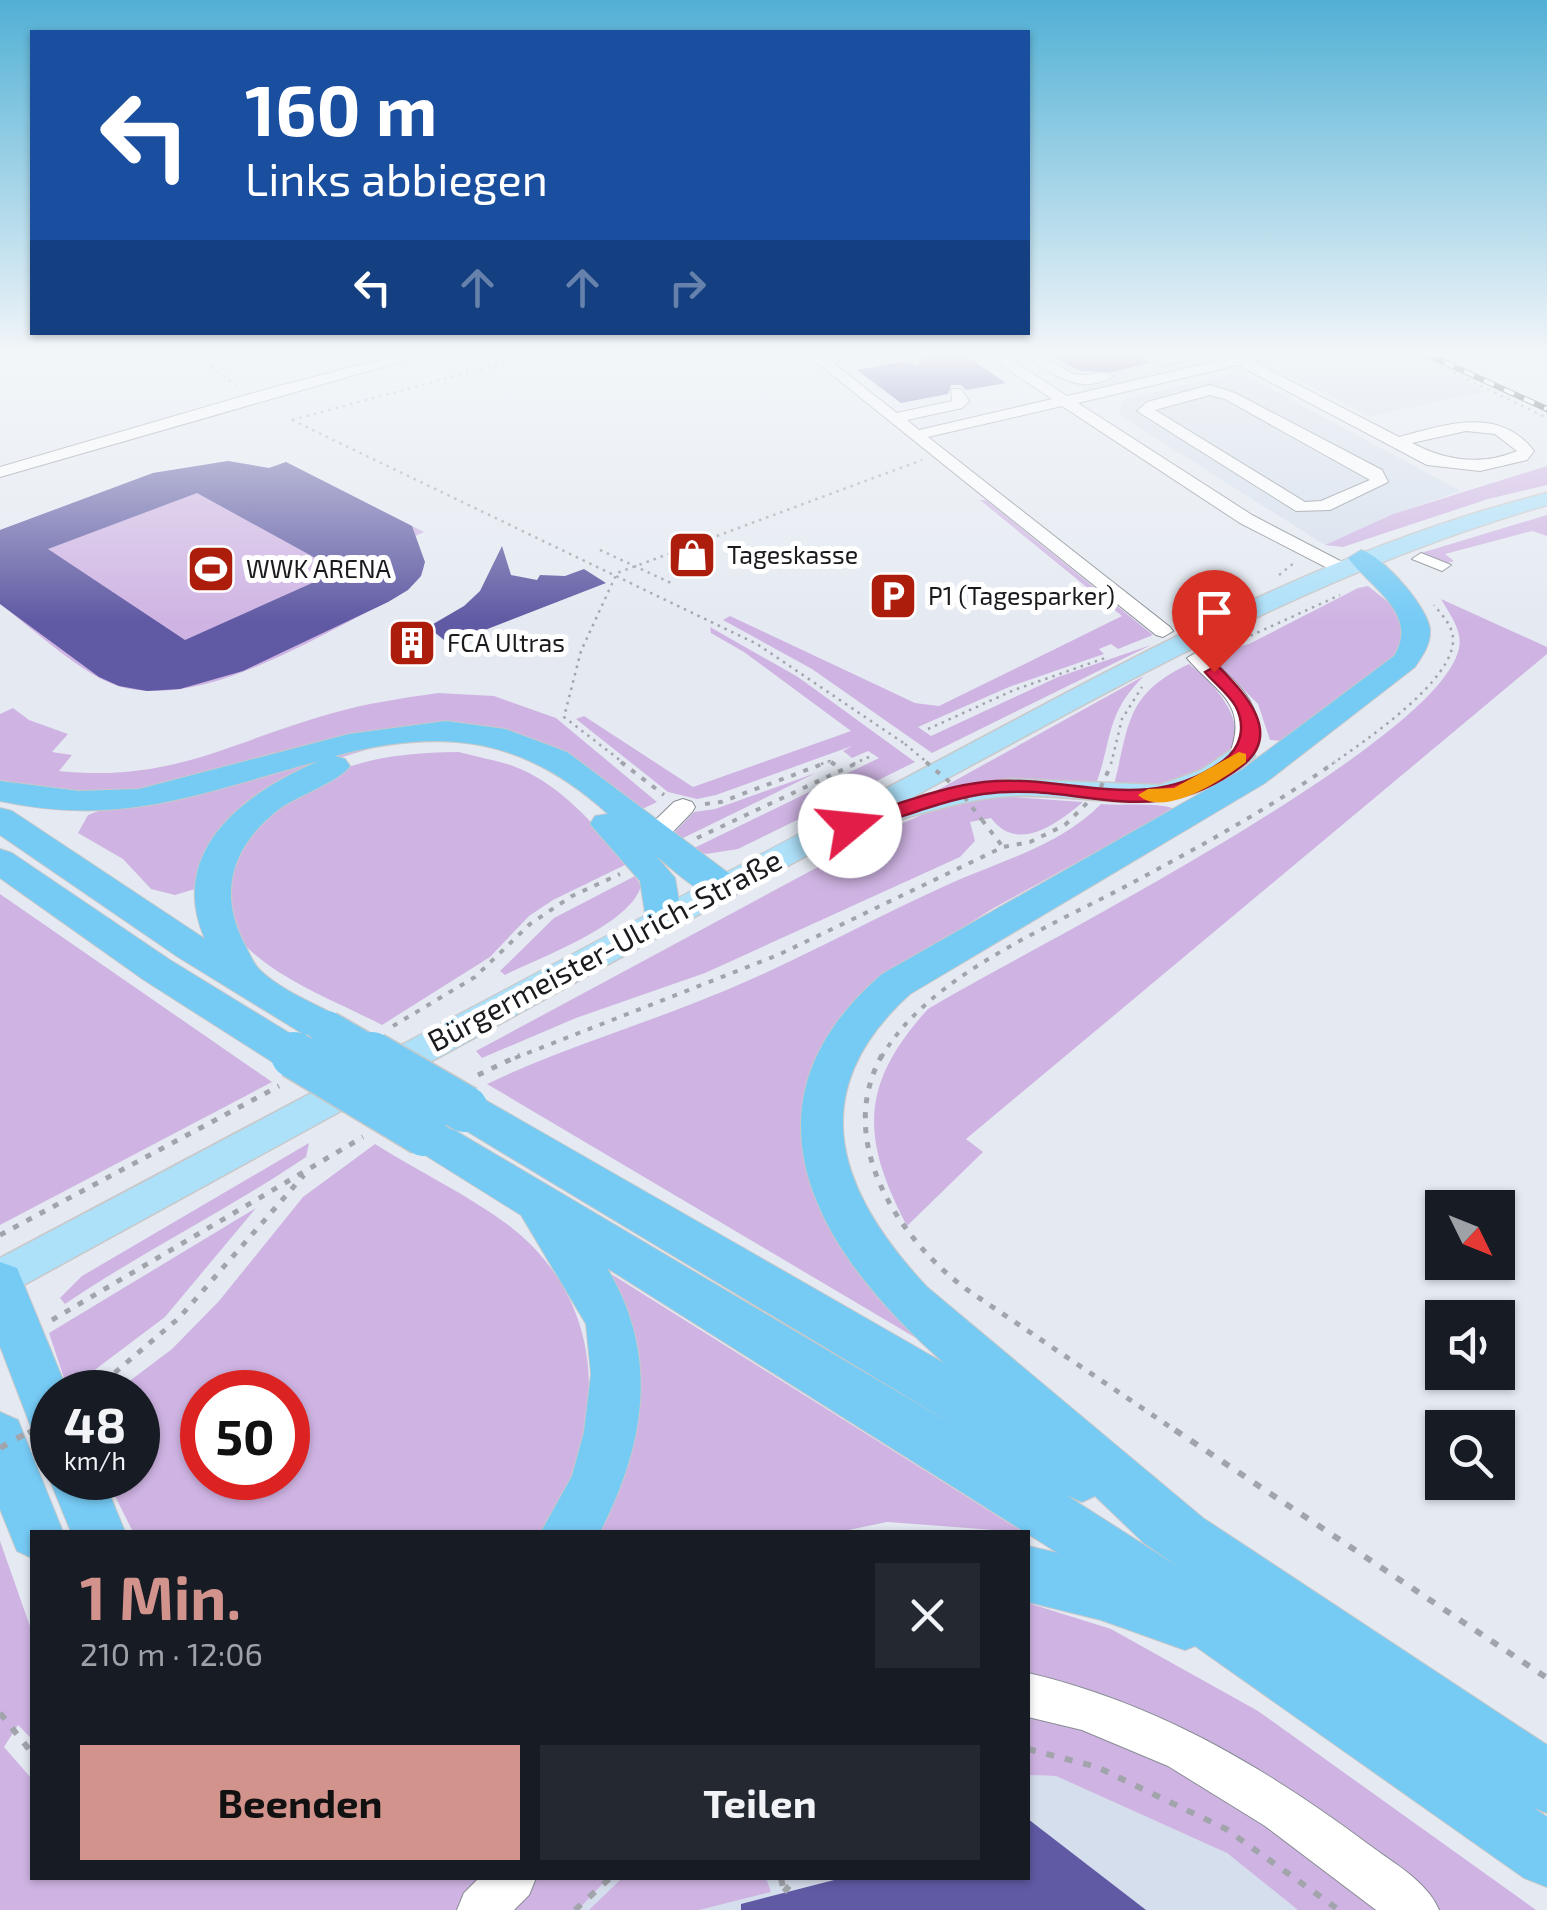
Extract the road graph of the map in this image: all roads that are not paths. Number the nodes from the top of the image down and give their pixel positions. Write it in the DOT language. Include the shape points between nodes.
graph roads {
  1 [pos="102,442"];
  2 [pos="925,442"];
  3 [pos="1127,442"];
  4 [pos="1197,442"];
  5 [pos="1316,442"];
  6 [pos="1398,442"];
  7 [pos="1519,442"];
  8 [pos="0,472"];
  9 [pos="1547,499"];
  10 [pos="1246,519"];
  11 [pos="1421,558"];
  12 [pos="1442,565"];
  13 [pos="1346,572"];
  14 [pos="1163,631"];
  15 [pos="1206,652"];
  16 [pos="1241,756"];
  17 [pos="0,791"];
  18 [pos="683,806"];
  19 [pos="1184,818"];
  20 [pos="0,819"];
  21 [pos="817,836"];
  22 [pos="668,840"];
  23 [pos="0,861"];
  24 [pos="722,887"];
  25 [pos="664,919"];
  26 [pos="246,982"];
  27 [pos="535,1200"];
  28 [pos="0,1281"];
  29 [pos="34,1370"];
  30 [pos="0,1438"];
  31 [pos="85,1500"];
  32 [pos="35,1530"];
  33 [pos="97,1530"];
  34 [pos="569,1530"];
  35 [pos="1184,1537"];
  36 [pos="1030,1574"];
  37 [pos="1234,1638"];
  38 [pos="1030,1696"];
  39 [pos="1547,1782"];
  40 [pos="1547,1855"];
  41 [pos="510,1880"];
  42 [pos="481,1910"];
  43 [pos="1415,1910"];
  1 -- 8 [label="street"];
  2 -- 14 [label="street"];
  3 -- 10 [label="street"];
  4 -- 5 [label="street" via="1302,507 1324,506 1379,482 1376,474"];
  6 -- 7 [label="street" via="1433,461 1464,467 1521,456 1526,450"];
  9 -- 13 [label="main road, Bürgermeister-Ulrich-Straße" via="1430,532"];
  10 -- 13 [label="street"];
  10 -- 13 [label="street"];
  11 -- 12 [label="street"];
  13 -- 19 [label="highway" via="1420,629 1418,645 1254,776"];
  13 -- 21 [label="main road, Bürgermeister-Ulrich-Straße"];
  15 -- 16 [label="street" via="1244,704 1251,728"];
  16 -- 19 [label="highway" via="1228,782"];
  16 -- 21 [label="main road" via="1177,794 982,788"];
  17 -- 22 [label="highway" via="90,802 153,797 350,741 404,732 474,733 538,749 586,776"];
  18 -- 22 [label="street"];
  19 -- 35 [label="highway" via="896,984 861,1017 834,1062 822,1106 822,1148 832,1189 879,1272"];
  20 -- 26 [label="highway"];
  21 -- 24 [label="main road, Bürgermeister-Ulrich-Straße"];
  22 -- 24 [label="highway"];
  23 -- 27 [label="highway, bridge" via="282,1068 424,1133"];
  24 -- 25 [label="main road, Bürgermeister-Ulrich-Straße"];
  25 -- 26 [label="highway" via="657,878 567,786 524,761 464,747 407,747 301,779 236,831 218,865 212,908"];
  25 -- 28 [label="main road, Bürgermeister-Ulrich-Straße"];
  26 -- 35 [label="highway, bridge" via="327,1029 469,1093 799,1304"];
  27 -- 34 [label="highway" via="610,1324 612,1342 613,1415 600,1470"];
  27 -- 37 [label="highway" via="772,1342"];
  28 -- 29 [label="highway"];
  30 -- 32 [label="highway"];
  31 -- 33 [label="highway"];
  35 -- 39 [label="highway"];
  36 -- 37 [label="highway"];
  37 -- 40 [label="highway"];
  38 -- 43 [label="street" via="1140,1730 1223,1773"];
  41 -- 42 [label="street"];
}
